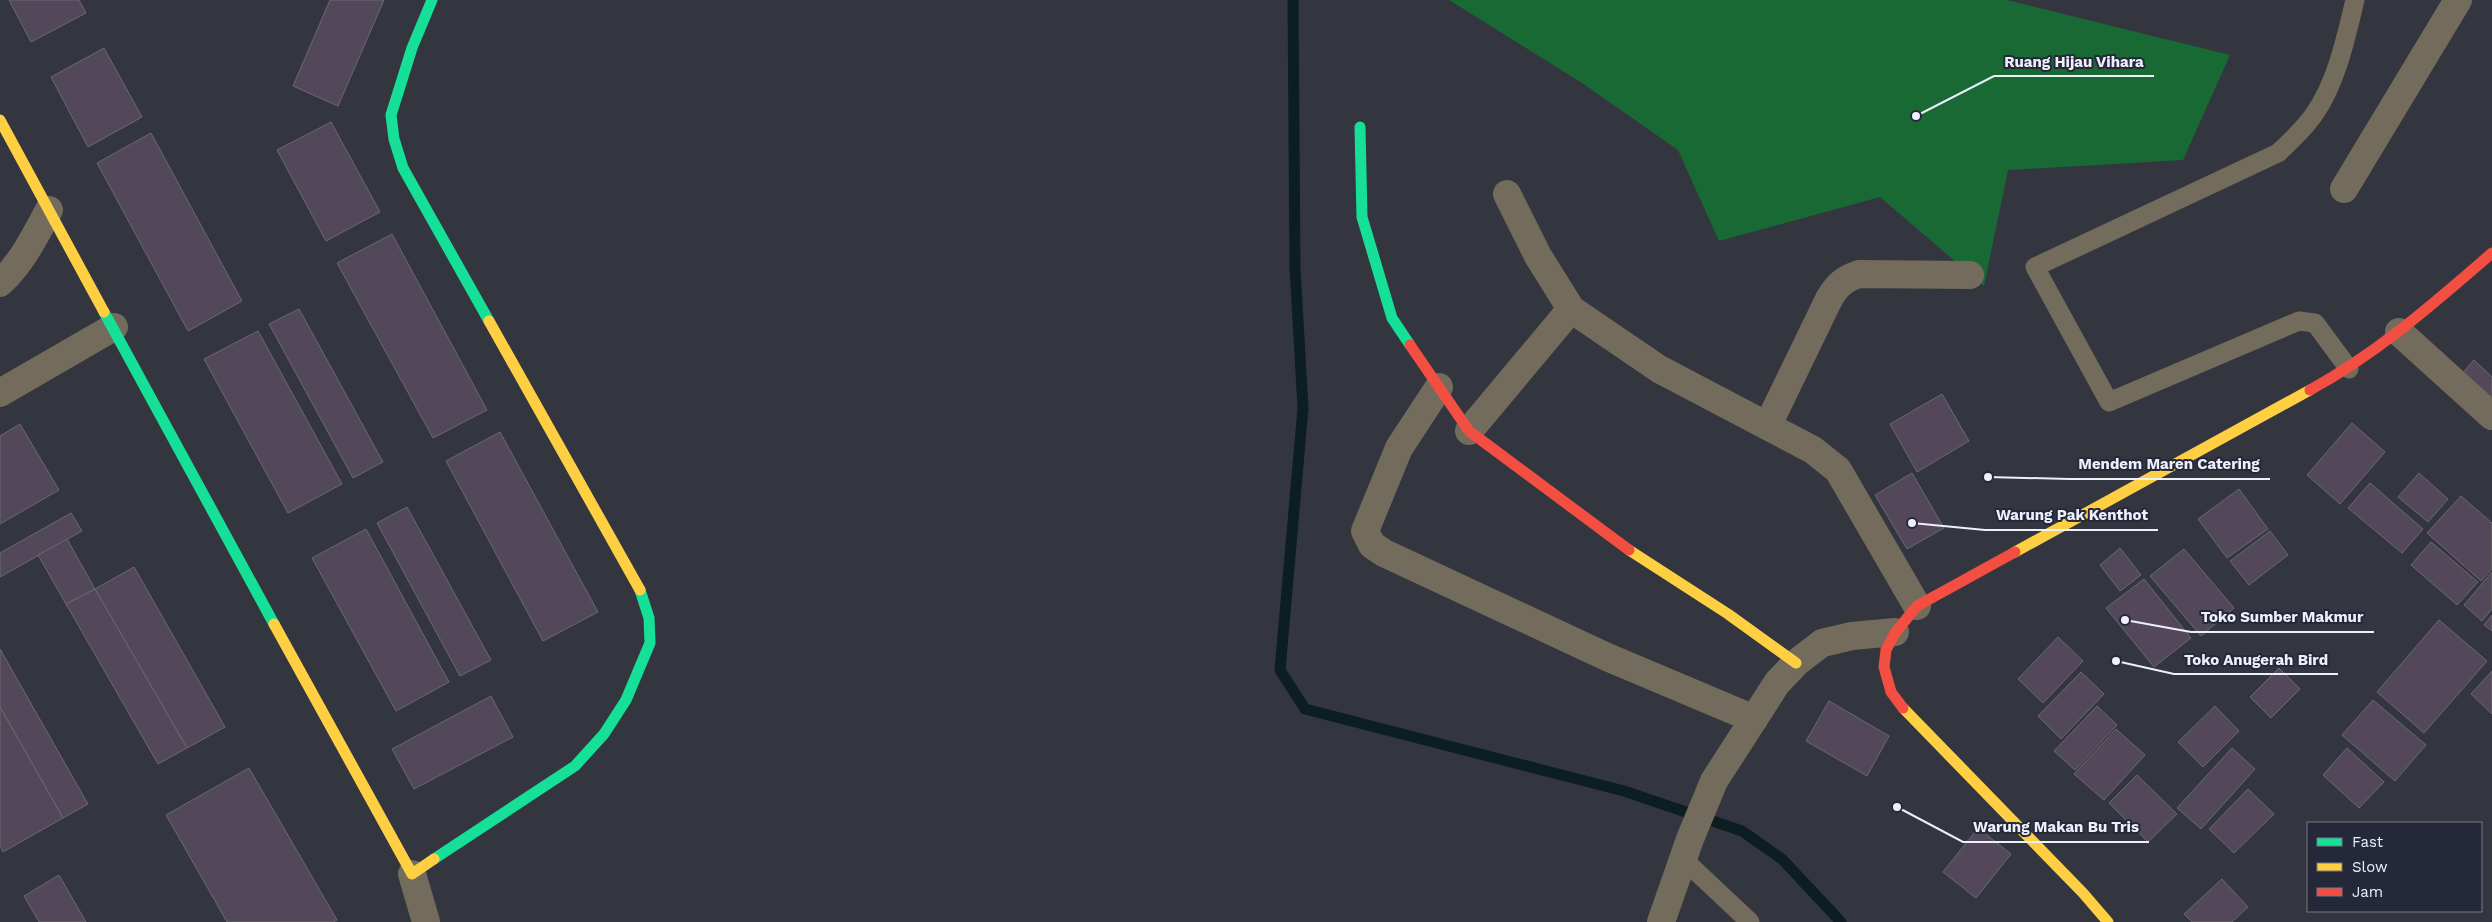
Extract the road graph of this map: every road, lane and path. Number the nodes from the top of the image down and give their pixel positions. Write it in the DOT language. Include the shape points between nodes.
graph roads {
  1 [pos="432,0"];
  2 [pos="2355,0"];
  3 [pos="2458,0"];
  4 [pos="0,120"];
  5 [pos="1360,127"];
  6 [pos="2344,189"];
  7 [pos="1507,194"];
  8 [pos="48,210"];
  9 [pos="2492,253"];
  10 [pos="1970,276"];
  11 [pos="0,283"];
  12 [pos="1570,309"];
  13 [pos="114,327"];
  14 [pos="2399,332"];
  15 [pos="2349,369"];
  16 [pos="1439,387"];
  17 [pos="0,393"];
  18 [pos="2492,416"];
  19 [pos="1768,425"];
  20 [pos="1469,431"];
  21 [pos="1917,606"];
  22 [pos="1895,632"];
  23 [pos="1796,663"];
  24 [pos="1754,719"];
  25 [pos="1687,849"];
  26 [pos="412,874"];
  27 [pos="426,922"];
  28 [pos="1661,922"];
  29 [pos="1750,922"];
  30 [pos="2108,922"];
  1 -- 26 [label="street" via="412,48 391,115 400,158 642,593 649,618 650,643 626,700 604,734 575,766"];
  2 -- 15 [label="lane" via="2346,38 2316,113 2278,152 2035,267 2109,402 2299,321 2315,322"];
  3 -- 6 [label="street"];
  4 -- 8 [label="street"];
  5 -- 16 [label="street" via="1362,217 1372,256 1392,318"];
  7 -- 12 [label="street" via="1538,256"];
  8 -- 11 [label="street" via="30,247"];
  8 -- 13 [label="street"];
  9 -- 14 [label="street"];
  10 -- 19 [label="street" via="1859,274 1844,279 1832,293"];
  12 -- 19 [label="street" via="1659,369"];
  12 -- 20 [label="street"];
  13 -- 17 [label="street"];
  13 -- 26 [label="street"];
  14 -- 15 [label="street"];
  14 -- 18 [label="street"];
  15 -- 21 [label="street"];
  16 -- 20 [label="street"];
  16 -- 24 [label="street" via="1399,448 1380,491 1365,531 1372,545 1607,657"];
  19 -- 21 [label="street" via="1813,450 1838,470"];
  20 -- 23 [label="street" via="1626,548"];
  21 -- 22 [label="street"];
  22 -- 23 [label="street" via="1852,636 1822,644"];
  22 -- 30 [label="street" via="1883,664 1884,679 1896,701"];
  23 -- 24 [label="street" via="1777,683"];
  24 -- 25 [label="street" via="1714,781"];
  25 -- 28 [label="street"];
  25 -- 29 [label="lane"];
  26 -- 27 [label="street"];
}
